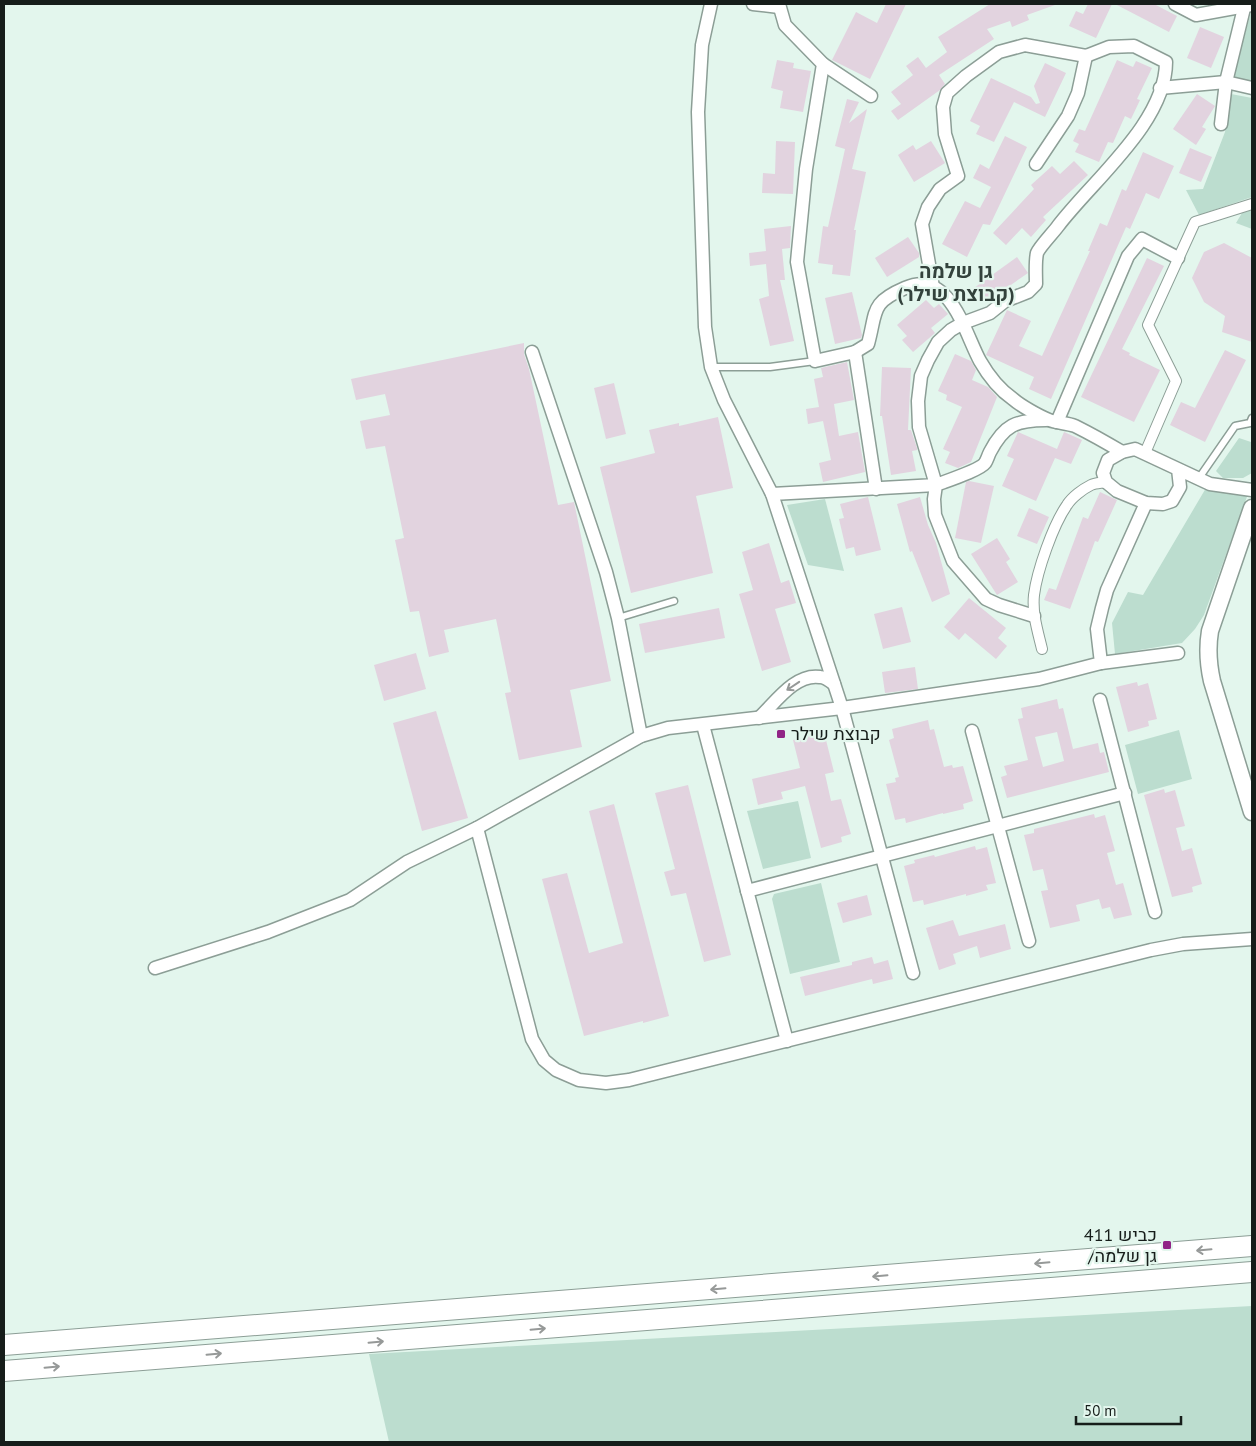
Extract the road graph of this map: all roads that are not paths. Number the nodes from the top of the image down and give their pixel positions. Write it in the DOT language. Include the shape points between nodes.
graph roads {
  1 [pos="711,4"];
  2 [pos="754,4"];
  3 [pos="1175,4"];
  4 [pos="1248,5"];
  5 [pos="779,6"];
  6 [pos="1086,56"];
  7 [pos="823,64"];
  8 [pos="1226,82"];
  9 [pos="1160,88"];
  10 [pos="1252,88"];
  11 [pos="871,96"];
  12 [pos="1221,124"];
  13 [pos="1036,164"];
  14 [pos="1252,204"];
  15 [pos="1178,258"];
  16 [pos="933,287"];
  17 [pos="963,323"];
  18 [pos="532,352"];
  19 [pos="855,352"];
  20 [pos="815,361"];
  21 [pos="711,367"];
  22 [pos="1252,418"];
  23 [pos="1053,421"];
  24 [pos="1122,452"];
  25 [pos="1145,453"];
  26 [pos="1178,469"];
  27 [pos="1199,478"];
  28 [pos="1106,482"];
  29 [pos="936,486"];
  30 [pos="876,489"];
  31 [pos="1252,490"];
  32 [pos="772,494"];
  33 [pos="1146,503"];
  34 [pos="1252,508"];
  35 [pos="674,601"];
  36 [pos="1034,616"];
  37 [pos="618,618"];
  38 [pos="1042,649"];
  39 [pos="1178,653"];
  40 [pos="1102,663"];
  41 [pos="834,684"];
  42 [pos="1100,700"];
  43 [pos="842,708"];
  44 [pos="759,718"];
  45 [pos="703,724"];
  46 [pos="972,731"];
  47 [pos="641,736"];
  48 [pos="1125,794"];
  49 [pos="1252,812"];
  50 [pos="998,826"];
  51 [pos="477,828"];
  52 [pos="882,856"];
  53 [pos="747,892"];
  54 [pos="1155,912"];
  55 [pos="1252,939"];
  56 [pos="1029,941"];
  57 [pos="155,968"];
  58 [pos="913,973"];
  59 [pos="787,1041"];
  60 [pos="1252,1246"];
  61 [pos="1252,1272"];
  62 [pos="4,1345"];
  63 [pos="4,1371"];
  1 -- 21 [label="street" via="702,46 698,112 705,327"];
  2 -- 5 [label="street"];
  3 -- 4 [label="street" via="1196,15"];
  4 -- 8 [label="street"];
  5 -- 7 [label="street" via="785,25"];
  6 -- 9 [label="street" via="1109,48 1134,46 1166,62"];
  6 -- 13 [label="street" via="1078,92 1068,116"];
  6 -- 16 [label="street" via="1025,45 1010,48 973,71 947,93 943,107 945,134 958,176 940,189 922,224"];
  7 -- 11 [label="street"];
  7 -- 20 [label="street" via="806,169 797,262"];
  8 -- 9 [label="street"];
  8 -- 10 [label="street"];
  8 -- 12 [label="street"];
  9 -- 17 [label="street" via="1154,108 1139,132 1038,253 1036,284 1028,292 1006,301 990,313"];
  14 -- 15 [label="street" via="1195,222"];
  15 -- 23 [label="street" via="1142,239 1128,256"];
  15 -- 25 [label="street" via="1148,325 1176,381"];
  16 -- 17 [label="street" via="943,293"];
  16 -- 19 [label="street" via="909,286 880,303 868,344"];
  17 -- 23 [label="street" via="980,362 995,382 1012,399"];
  17 -- 29 [label="street" via="938,342 921,376 919,427"];
  18 -- 37 [label="street" via="606,572"];
  19 -- 20 [label="street"];
  19 -- 30 [label="street"];
  20 -- 21 [label="lane" via="770,367"];
  21 -- 32 [label="street" via="724,400"];
  22 -- 27 [label="lane" via="1250,423 1234,426"];
  23 -- 24 [label="street" via="1073,426"];
  23 -- 29 [label="street" via="1027,420 1016,424 1004,432 985,464"];
  24 -- 25 [label="street" via="1135,449"];
  24 -- 28 [label="street" via="1108,460 1103,473"];
  25 -- 26 [label="street"];
  26 -- 27 [label="street"];
  26 -- 33 [label="street" via="1180,487 1172,501"];
  27 -- 31 [label="street" via="1210,484"];
  28 -- 33 [label="street" via="1117,491"];
  28 -- 36 [label="street" via="1092,484 1068,504 1052,534 1039,570"];
  29 -- 30 [label="street"];
  29 -- 36 [label="street" via="935,515 953,562 986,599"];
  30 -- 32 [label="street"];
  32 -- 41 [label="street"];
  33 -- 40 [label="street" via="1102,608 1097,629"];
  34 -- 49 [label="street" via="1210,631 1208,646 1212,681"];
  35 -- 37 [label="lane"];
  36 -- 38 [label="street"];
  37 -- 47 [label="street"];
  39 -- 40 [label="street"];
  40 -- 43 [label="street" via="1039,679"];
  41 -- 43 [label="street"];
  41 -- 44 [label="street, one-way" via="822,677 809,677 790,687"];
  42 -- 48 [label="street"];
  43 -- 44 [label="street"];
  43 -- 52 [label="street"];
  44 -- 45 [label="street"];
  45 -- 47 [label="street" via="668,728"];
  45 -- 53 [label="street"];
  46 -- 50 [label="street"];
  47 -- 51 [label="street"];
  48 -- 50 [label="street"];
  48 -- 54 [label="street"];
  50 -- 52 [label="street"];
  50 -- 56 [label="street"];
  51 -- 57 [label="street" via="407,862 350,900 268,932"];
  51 -- 59 [label="street" via="532,1039 544,1060 556,1070 579,1080 606,1083"];
  52 -- 53 [label="street"];
  52 -- 58 [label="street"];
  53 -- 59 [label="street"];
  55 -- 59 [label="street" via="1183,944 1151,950"];
  60 -- 62 [label="main road, one-way"];
  63 -- 61 [label="main road, one-way"];
}
